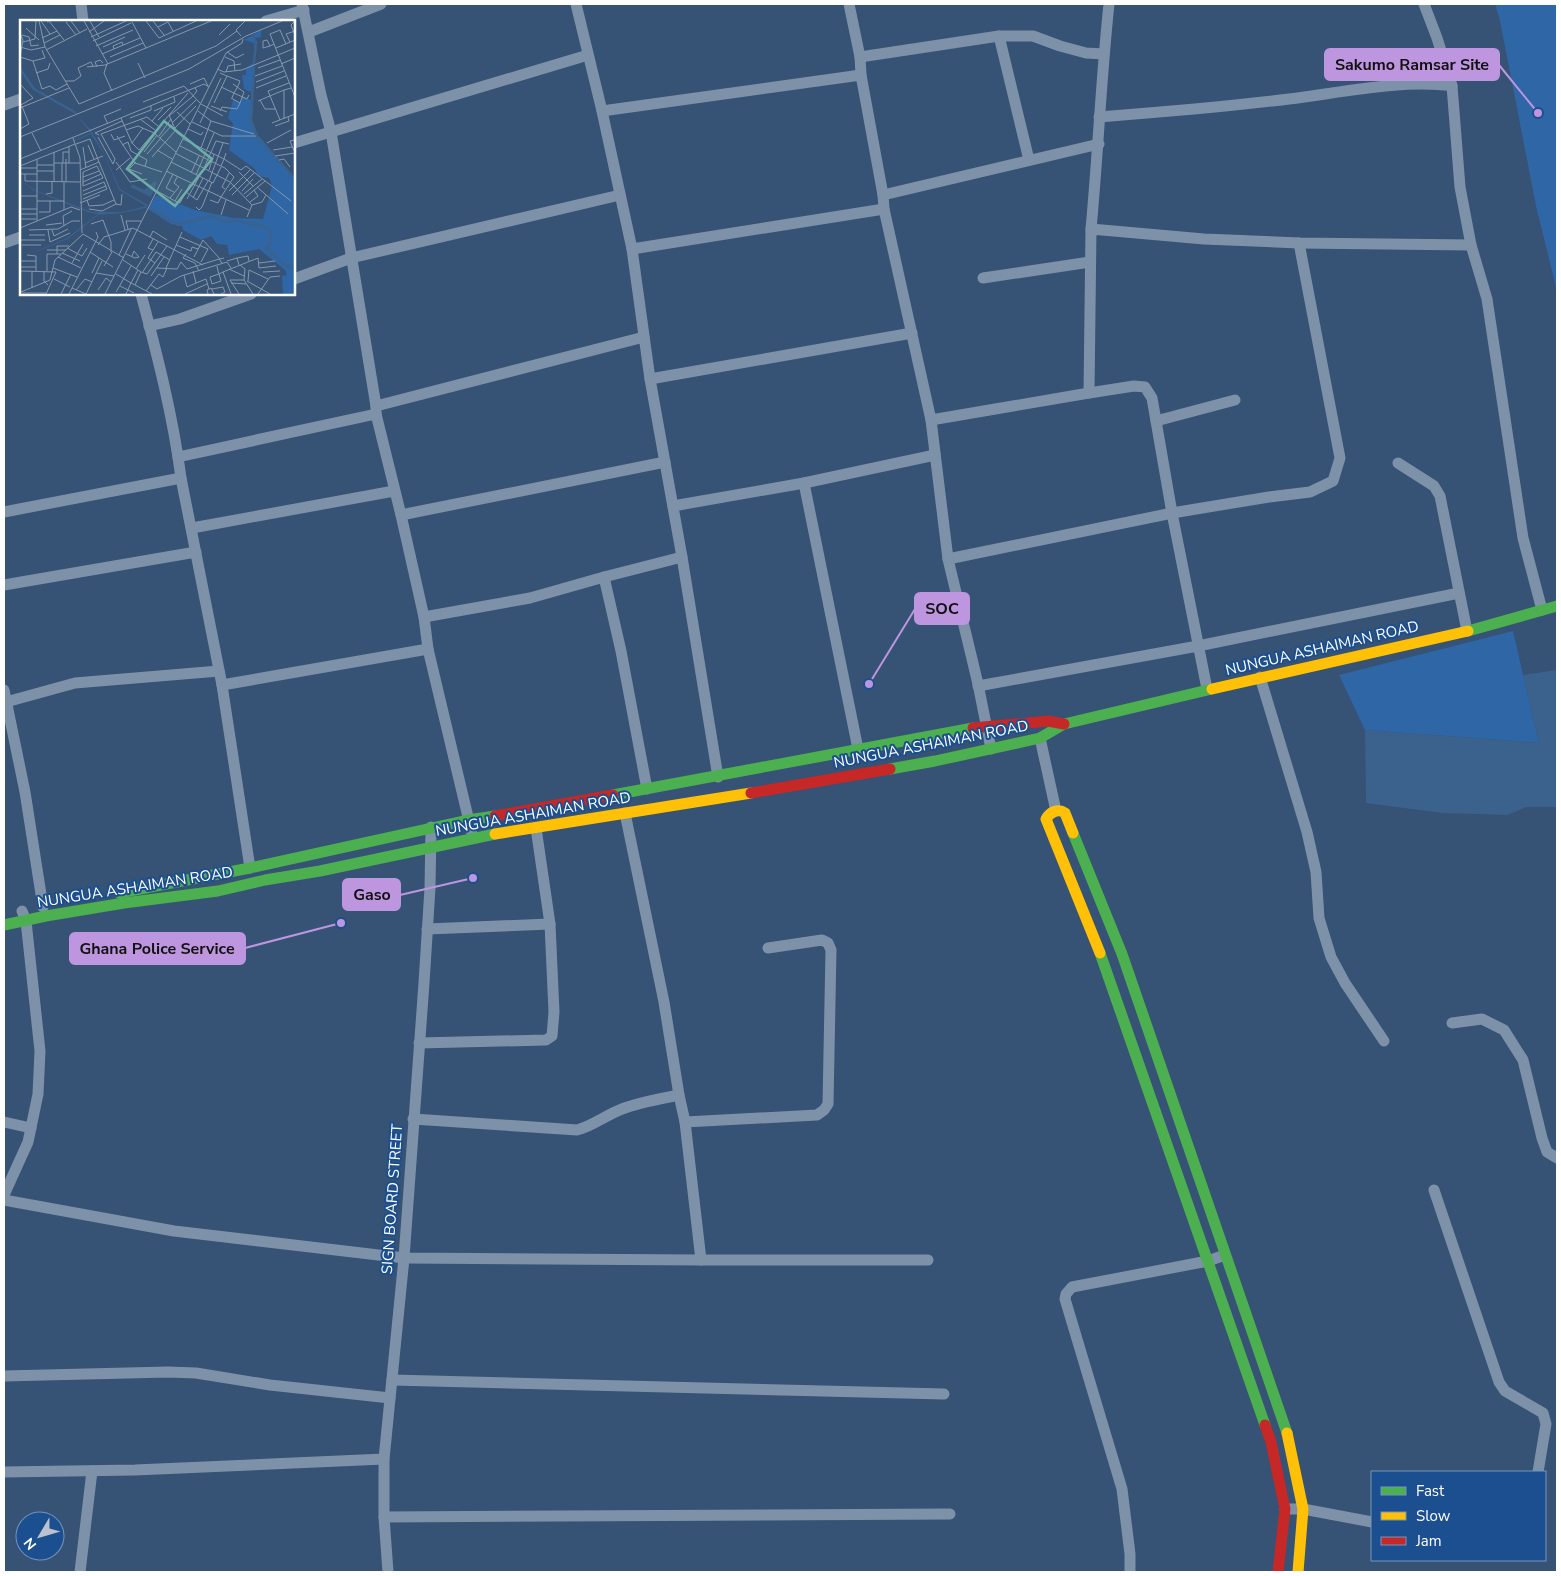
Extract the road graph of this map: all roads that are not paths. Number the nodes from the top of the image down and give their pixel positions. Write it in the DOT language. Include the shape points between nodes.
graph roads {
  1 [pos="81,4"];
  2 [pos="381,4"];
  3 [pos="576,4"];
  4 [pos="849,4"];
  5 [pos="1109,4"];
  6 [pos="1424,4"];
  7 [pos="303,7"];
  8 [pos="83,20"];
  9 [pos="269,20"];
  10 [pos="309,32"];
  11 [pos="999,36"];
  12 [pos="1104,54"];
  13 [pos="588,55"];
  14 [pos="860,57"];
  15 [pos="861,75"];
  16 [pos="1452,86"];
  17 [pos="20,99"];
  18 [pos="4,105"];
  19 [pos="602,111"];
  20 [pos="1099,117"];
  21 [pos="331,132"];
  22 [pos="295,143"];
  23 [pos="1099,144"];
  24 [pos="1029,160"];
  25 [pos="620,195"];
  26 [pos="883,195"];
  27 [pos="884,209"];
  28 [pos="1091,229"];
  29 [pos="20,237"];
  30 [pos="4,242"];
  31 [pos="1299,243"];
  32 [pos="1471,245"];
  33 [pos="632,249"];
  34 [pos="351,258"];
  35 [pos="1090,262"];
  36 [pos="984,278"];
  37 [pos="295,279"];
  38 [pos="141,295"];
  39 [pos="248,295"];
  40 [pos="149,326"];
  41 [pos="912,333"];
  42 [pos="644,337"];
  43 [pos="650,379"];
  44 [pos="1089,393"];
  45 [pos="1235,400"];
  46 [pos="376,410"];
  47 [pos="931,420"];
  48 [pos="1156,421"];
  49 [pos="935,455"];
  50 [pos="178,458"];
  51 [pos="665,462"];
  52 [pos="1398,463"];
  53 [pos="181,478"];
  54 [pos="804,483"];
  55 [pos="394,491"];
  56 [pos="673,506"];
  57 [pos="4,512"];
  58 [pos="1172,513"];
  59 [pos="401,515"];
  60 [pos="192,528"];
  61 [pos="196,552"];
  62 [pos="682,557"];
  63 [pos="948,559"];
  64 [pos="604,576"];
  65 [pos="4,584"];
  66 [pos="1459,593"];
  67 [pos="1557,606"];
  68 [pos="1542,610"];
  69 [pos="424,617"];
  70 [pos="1467,631"];
  71 [pos="1198,646"];
  72 [pos="428,649"];
  73 [pos="218,671"];
  74 [pos="1260,677"];
  75 [pos="222,685"];
  76 [pos="978,686"];
  77 [pos="1208,689"];
  78 [pos="4,690"];
  79 [pos="6,702"];
  80 [pos="1064,724"];
  81 [pos="987,726"];
  82 [pos="1040,738"];
  83 [pos="858,749"];
  84 [pos="991,749"];
  85 [pos="718,777"];
  86 [pos="647,789"];
  87 [pos="1056,811"];
  88 [pos="625,813"];
  89 [pos="468,820"];
  90 [pos="431,827"];
  91 [pos="536,828"];
  92 [pos="473,838"];
  93 [pos="430,847"];
  94 [pos="250,868"];
  95 [pos="43,907"];
  96 [pos="4,914"];
  97 [pos="24,916"];
  98 [pos="550,924"];
  99 [pos="4,925"];
  100 [pos="427,929"];
  101 [pos="768,948"];
  102 [pos="1122,954"];
  103 [pos="1103,960"];
  104 [pos="1452,1023"];
  105 [pos="1384,1041"];
  106 [pos="419,1043"];
  107 [pos="679,1095"];
  108 [pos="413,1119"];
  109 [pos="4,1122"];
  110 [pos="685,1122"];
  111 [pos="31,1128"];
  112 [pos="1557,1158"];
  113 [pos="1434,1190"];
  114 [pos="4,1195"];
  115 [pos="4,1200"];
  116 [pos="1226,1256"];
  117 [pos="404,1258"];
  118 [pos="701,1260"];
  119 [pos="928,1260"];
  120 [pos="1208,1260"];
  121 [pos="4,1376"];
  122 [pos="392,1380"];
  123 [pos="944,1394"];
  124 [pos="390,1398"];
  125 [pos="384,1459"];
  126 [pos="92,1471"];
  127 [pos="1538,1471"];
  128 [pos="4,1472"];
  129 [pos="1284,1509"];
  130 [pos="1303,1509"];
  131 [pos="950,1514"];
  132 [pos="384,1517"];
  133 [pos="1371,1522"];
  134 [pos="80,1572"];
  135 [pos="388,1572"];
  136 [pos="1130,1572"];
  137 [pos="1278,1572"];
  138 [pos="1298,1572"];
  1 -- 8 [label="street"];
  2 -- 10 [label="street"];
  3 -- 13 [label="street"];
  4 -- 14 [label="street"];
  5 -- 12 [label="street"];
  6 -- 16 [label="street"];
  7 -- 9 [label="street"];
  7 -- 10 [label="street"];
  10 -- 21 [label="street"];
  11 -- 12 [label="street" via="1032,36 1086,53"];
  11 -- 14 [label="street"];
  11 -- 24 [label="street"];
  12 -- 20 [label="street"];
  13 -- 19 [label="street"];
  13 -- 21 [label="street"];
  14 -- 15 [label="street"];
  15 -- 19 [label="street"];
  15 -- 26 [label="street"];
  16 -- 20 [label="street" via="1386,87 1242,105"];
  16 -- 32 [label="street" via="1460,187"];
  17 -- 18 [label="street"];
  19 -- 25 [label="street"];
  20 -- 23 [label="street"];
  21 -- 22 [label="street"];
  21 -- 34 [label="street"];
  23 -- 24 [label="street"];
  23 -- 28 [label="street"];
  24 -- 26 [label="street"];
  25 -- 33 [label="street"];
  25 -- 34 [label="street"];
  26 -- 27 [label="street"];
  27 -- 33 [label="street"];
  27 -- 41 [label="street"];
  28 -- 31 [label="street"];
  28 -- 35 [label="street"];
  29 -- 30 [label="street"];
  31 -- 32 [label="street"];
  31 -- 58 [label="street" via="1340,458 1333,481 1310,492"];
  32 -- 68 [label="street" via="1486,299 1523,538"];
  33 -- 42 [label="street"];
  34 -- 37 [label="street"];
  34 -- 46 [label="street"];
  35 -- 36 [label="street"];
  35 -- 44 [label="street"];
  38 -- 40 [label="street"];
  39 -- 40 [label="street" via="180,319"];
  40 -- 50 [label="street"];
  41 -- 43 [label="street"];
  41 -- 47 [label="street"];
  42 -- 43 [label="street"];
  42 -- 46 [label="street"];
  43 -- 51 [label="street"];
  44 -- 47 [label="street"];
  44 -- 48 [label="street" via="1145,387 1152,398"];
  45 -- 48 [label="street"];
  46 -- 50 [label="street"];
  46 -- 55 [label="street"];
  47 -- 49 [label="street"];
  48 -- 58 [label="street"];
  49 -- 54 [label="street"];
  49 -- 63 [label="street"];
  50 -- 53 [label="street"];
  51 -- 56 [label="street"];
  51 -- 59 [label="street"];
  52 -- 66 [label="street" via="1422,476 1440,496"];
  53 -- 57 [label="street"];
  53 -- 60 [label="street"];
  54 -- 56 [label="street"];
  54 -- 83 [label="street"];
  55 -- 59 [label="street"];
  55 -- 60 [label="street"];
  56 -- 62 [label="street"];
  58 -- 63 [label="street"];
  58 -- 71 [label="street"];
  59 -- 69 [label="street"];
  60 -- 61 [label="street"];
  61 -- 65 [label="street"];
  61 -- 73 [label="street"];
  62 -- 64 [label="street"];
  62 -- 85 [label="street"];
  63 -- 76 [label="street"];
  64 -- 69 [label="street" via="530,598"];
  64 -- 86 [label="street" via="622,651"];
  66 -- 70 [label="street"];
  66 -- 71 [label="street"];
  67 -- 68 [label="main road, NUNGUA ASHAIMAN ROAD"];
  68 -- 70 [label="main road, NUNGUA ASHAIMAN ROAD"];
  69 -- 72 [label="street"];
  70 -- 74 [label="main road, NUNGUA ASHAIMAN ROAD"];
  71 -- 76 [label="street"];
  71 -- 77 [label="street"];
  72 -- 75 [label="street"];
  72 -- 89 [label="street"];
  73 -- 75 [label="street"];
  73 -- 79 [label="street" via="75,683"];
  74 -- 77 [label="main road, NUNGUA ASHAIMAN ROAD"];
  74 -- 105 [label="street" via="1307,832 1316,872 1319,918 1331,957"];
  75 -- 94 [label="street"];
  76 -- 81 [label="street"];
  77 -- 80 [label="main road, NUNGUA ASHAIMAN ROAD"];
  78 -- 79 [label="street"];
  79 -- 95 [label="street" via="25,792"];
  80 -- 81 [label="main road, NUNGUA ASHAIMAN ROAD" via="1048,721"];
  80 -- 82 [label="main road, NUNGUA ASHAIMAN ROAD"];
  81 -- 83 [label="main road, NUNGUA ASHAIMAN ROAD"];
  81 -- 84 [label="street"];
  82 -- 84 [label="main road, NUNGUA ASHAIMAN ROAD"];
  82 -- 87 [label="street"];
  83 -- 85 [label="main road, NUNGUA ASHAIMAN ROAD"];
  84 -- 88 [label="main road, NUNGUA ASHAIMAN ROAD"];
  85 -- 86 [label="main road, NUNGUA ASHAIMAN ROAD"];
  86 -- 89 [label="main road, NUNGUA ASHAIMAN ROAD"];
  87 -- 102 [label="main road" via="1065,813"];
  87 -- 103 [label="main road" via="1046,819"];
  88 -- 91 [label="main road, NUNGUA ASHAIMAN ROAD"];
  88 -- 107 [label="street" via="664,1002"];
  89 -- 90 [label="main road, NUNGUA ASHAIMAN ROAD"];
  89 -- 92 [label="street"];
  90 -- 93 [label="street, SIGN BOARD STREET"];
  90 -- 94 [label="main road, NUNGUA ASHAIMAN ROAD"];
  91 -- 92 [label="main road, NUNGUA ASHAIMAN ROAD"];
  91 -- 98 [label="street"];
  92 -- 93 [label="main road, NUNGUA ASHAIMAN ROAD"];
  93 -- 97 [label="main road, NUNGUA ASHAIMAN ROAD" via="218,891"];
  93 -- 100 [label="street, SIGN BOARD STREET"];
  94 -- 95 [label="main road, NUNGUA ASHAIMAN ROAD"];
  95 -- 97 [label="main road, NUNGUA ASHAIMAN ROAD"];
  96 -- 97 [label="main road, NUNGUA ASHAIMAN ROAD"];
  97 -- 99 [label="main road, NUNGUA ASHAIMAN ROAD"];
  97 -- 111 [label="street" via="40,1051 38,1094"];
  98 -- 100 [label="street"];
  98 -- 106 [label="street" via="554,1003 552,1036 546,1040"];
  100 -- 106 [label="street, SIGN BOARD STREET"];
  101 -- 110 [label="street" via="822,940 831,950 828,1104 817,1115"];
  102 -- 103 [label="street"];
  102 -- 116 [label="main road"];
  103 -- 120 [label="main road"];
  104 -- 112 [label="street" via="1482,1019 1504,1030 1523,1060 1542,1138 1548,1152"];
  106 -- 108 [label="street, SIGN BOARD STREET"];
  107 -- 108 [label="street" via="624,1108 590,1127 577,1130"];
  107 -- 110 [label="street"];
  108 -- 117 [label="street, SIGN BOARD STREET"];
  109 -- 111 [label="street"];
  110 -- 118 [label="street"];
  111 -- 114 [label="street"];
  113 -- 127 [label="street" via="1499,1382 1505,1391 1544,1413 1546,1424"];
  115 -- 117 [label="street" via="174,1231"];
  116 -- 120 [label="street"];
  116 -- 130 [label="main road" via="1288,1436"];
  117 -- 118 [label="street"];
  117 -- 122 [label="street, SIGN BOARD STREET"];
  118 -- 119 [label="street"];
  120 -- 129 [label="main road" via="1271,1442"];
  120 -- 136 [label="street" via="1072,1287 1066,1294 1122,1489"];
  121 -- 124 [label="street" via="177,1372"];
  122 -- 123 [label="street"];
  122 -- 124 [label="street, SIGN BOARD STREET"];
  124 -- 125 [label="street, SIGN BOARD STREET"];
  125 -- 126 [label="street"];
  125 -- 132 [label="street, SIGN BOARD STREET"];
  126 -- 128 [label="street"];
  126 -- 134 [label="street"];
  129 -- 130 [label="street"];
  129 -- 137 [label="main road"];
  130 -- 133 [label="street"];
  130 -- 138 [label="main road"];
  131 -- 132 [label="street"];
  132 -- 135 [label="street, SIGN BOARD STREET"];
}
